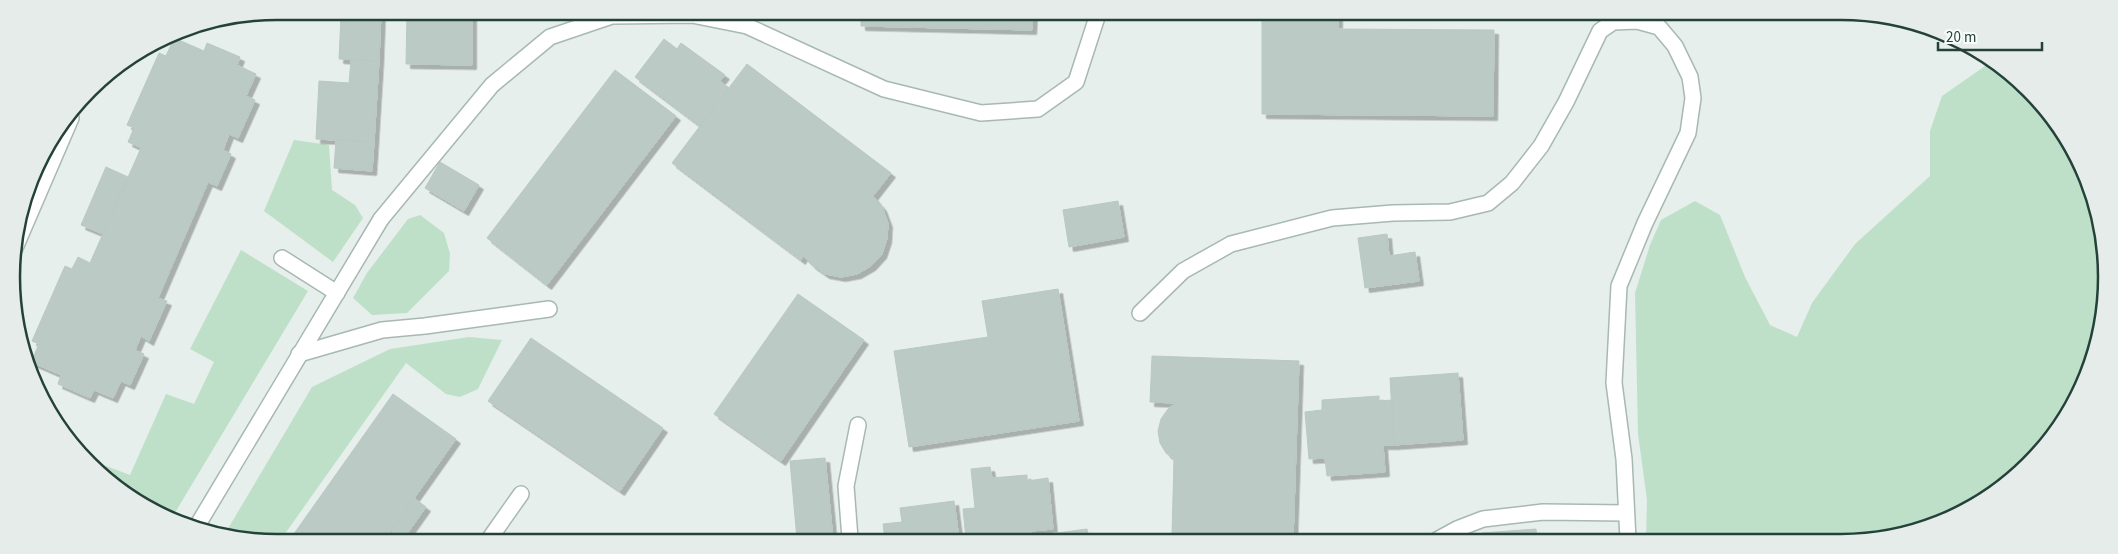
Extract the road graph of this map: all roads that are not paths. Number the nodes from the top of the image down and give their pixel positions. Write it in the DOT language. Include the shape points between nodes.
graph roads {
  1 [pos="600,20"];
  2 [pos="717,20"];
  3 [pos="1096,20"];
  4 [pos="66,131"];
  5 [pos="26,222"];
  6 [pos="282,258"];
  7 [pos="337,293"];
  8 [pos="549,309"];
  9 [pos="1140,313"];
  10 [pos="299,354"];
  11 [pos="858,425"];
  12 [pos="520,494"];
  13 [pos="1626,513"];
  14 [pos="200,522"];
  15 [pos="493,534"];
  16 [pos="850,534"];
  17 [pos="1448,534"];
  18 [pos="1628,534"];
  1 -- 7 [label="street" via="550,37 492,85 381,219"];
  2 -- 3 [label="street" via="747,26 884,89 981,113 1038,109 1076,82"];
  4 -- 5 [label="street"];
  6 -- 7 [label="street"];
  7 -- 10 [label="street"];
  8 -- 10 [label="street" via="382,330"];
  9 -- 13 [label="street" via="1183,271 1231,244 1332,218 1450,212 1488,203 1512,183 1541,146 1600,31 1613,22 1637,21 1659,27 1675,46 1690,77 1693,98 1688,133 1619,286 1614,383 1624,459"];
  10 -- 14 [label="street"];
  11 -- 16 [label="street" via="846,486"];
  12 -- 15 [label="street"];
  13 -- 17 [label="street" via="1544,512 1483,519"];
  13 -- 18 [label="street"];
}
